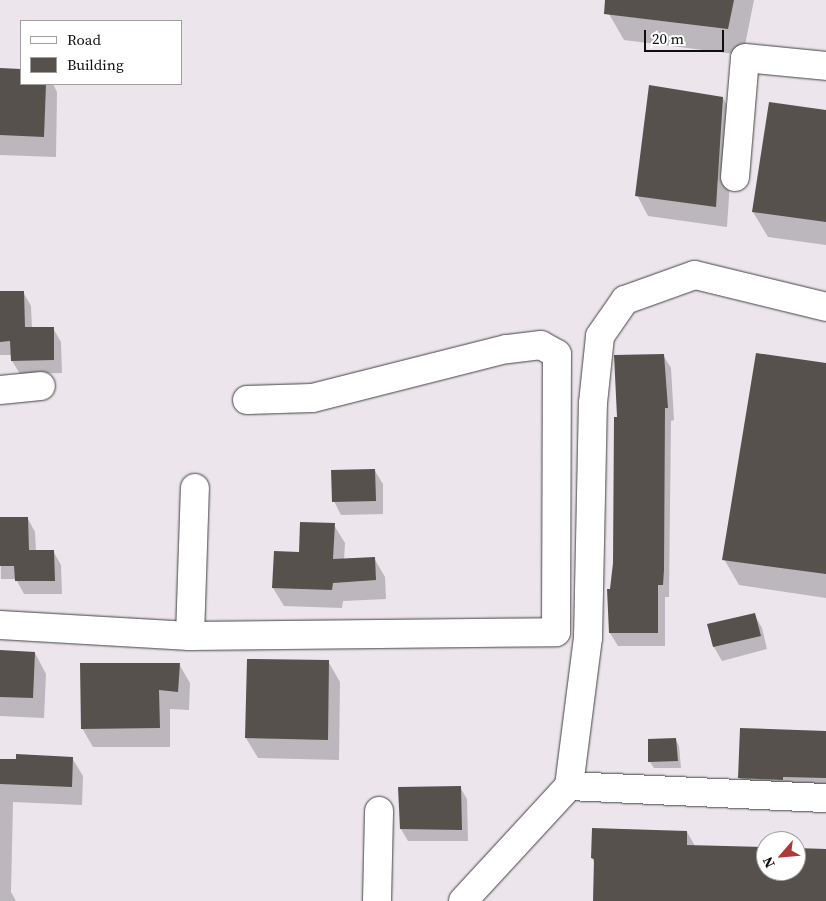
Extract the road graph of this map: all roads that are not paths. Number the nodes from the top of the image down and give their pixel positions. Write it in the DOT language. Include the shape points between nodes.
graph roads {
  1 [pos="826,66"];
  2 [pos="735,177"];
  3 [pos="826,307"];
  4 [pos="41,386"];
  5 [pos="0,390"];
  6 [pos="247,400"];
  7 [pos="194,488"];
  8 [pos="0,624"];
  9 [pos="190,636"];
  10 [pos="569,786"];
  11 [pos="826,798"];
  12 [pos="379,812"];
  13 [pos="377,901"];
  14 [pos="463,901"];
  1 -- 2 [label="lane" via="745,58"];
  3 -- 10 [label="lane" via="695,274 625,300 600,336 593,403 588,638"];
  4 -- 5 [label="lane"];
  6 -- 9 [label="lane" via="312,398 506,349 541,345 557,354 556,632"];
  7 -- 9 [label="lane"];
  8 -- 9 [label="lane"];
  10 -- 11 [label="lane"];
  10 -- 14 [label="lane"];
  12 -- 13 [label="lane"];
}
